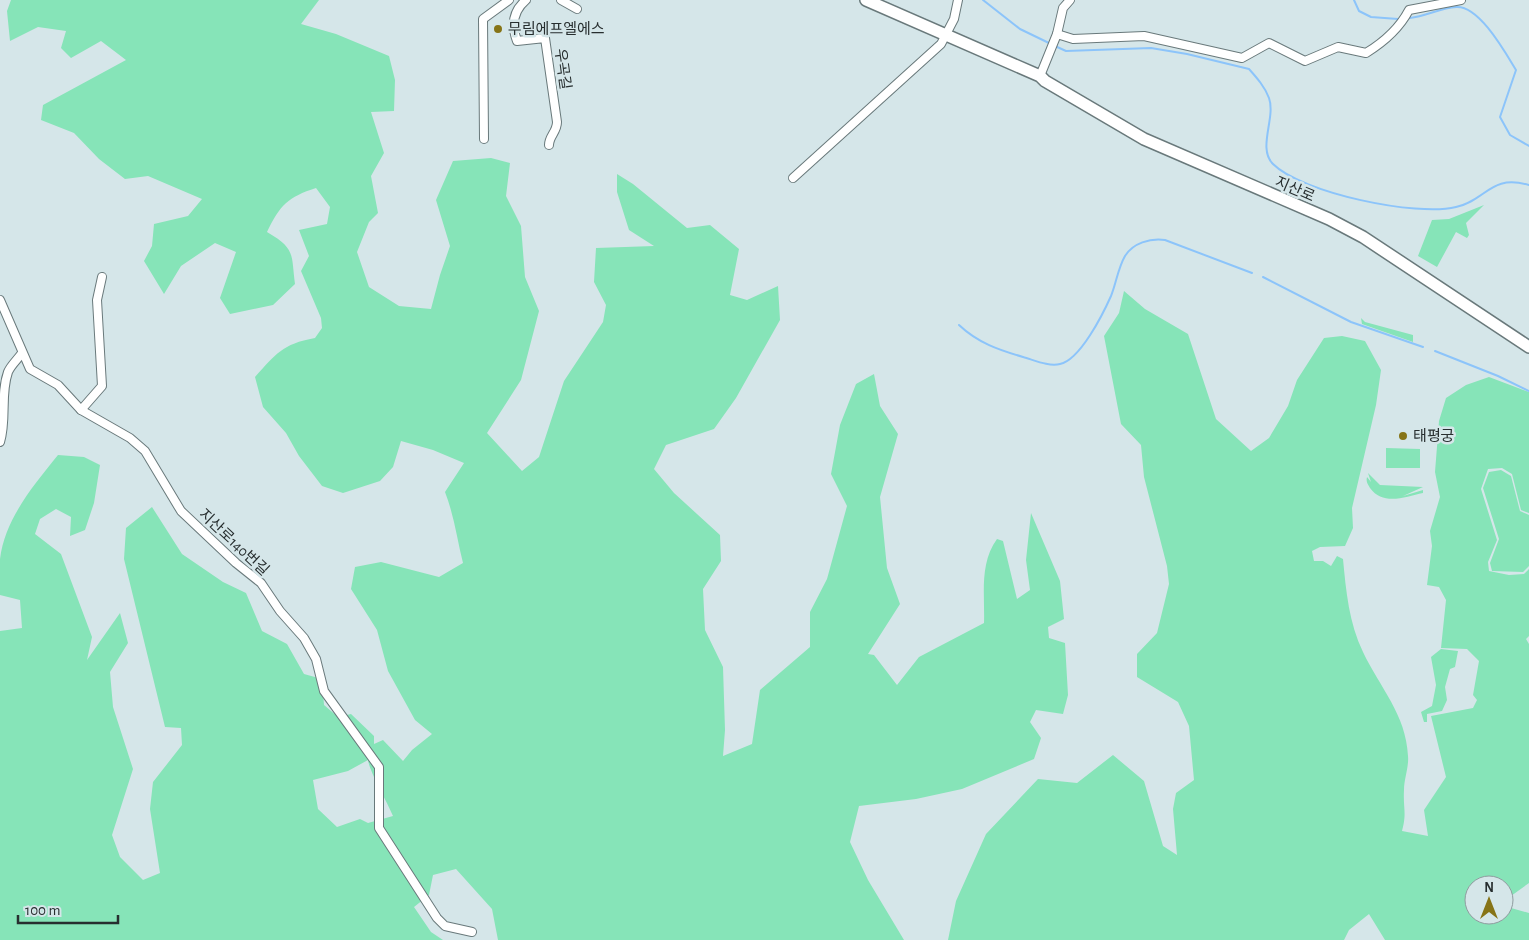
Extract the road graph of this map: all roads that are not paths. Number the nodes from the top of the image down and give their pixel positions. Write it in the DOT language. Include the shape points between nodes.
graph roads {
  1 [pos="509,0"];
  2 [pos="526,0"];
  3 [pos="561,0"];
  4 [pos="866,0"];
  5 [pos="958,0"];
  6 [pos="1070,0"];
  7 [pos="1461,0"];
  8 [pos="577,9"];
  9 [pos="944,34"];
  10 [pos="1056,38"];
  11 [pos="1040,76"];
  12 [pos="484,139"];
  13 [pos="549,145"];
  14 [pos="793,178"];
  15 [pos="102,277"];
  16 [pos="0,300"];
  17 [pos="1529,347"];
  18 [pos="22,353"];
  19 [pos="81,410"];
  20 [pos="0,442"];
  21 [pos="472,932"];
  1 -- 12 [label="street" via="483,19"];
  2 -- 13 [label="street, 우곡길" via="517,9 513,28 517,41 545,38 557,122 557,130"];
  3 -- 8 [label="street"];
  4 -- 9 [label="main road, 지산로"];
  5 -- 9 [label="street" via="954,19"];
  6 -- 10 [label="street" via="1063,8"];
  7 -- 10 [label="street" via="1409,10 1383,42 1366,53 1338,47 1306,61 1270,43 1242,58 1144,36"];
  9 -- 11 [label="main road, 지산로"];
  9 -- 14 [label="street" via="941,44"];
  10 -- 11 [label="street"];
  11 -- 17 [label="main road, 지산로" via="1144,139 1329,219 1363,237"];
  15 -- 19 [label="street" via="97,300 102,386"];
  16 -- 18 [label="street, 지산로140번길"];
  18 -- 19 [label="street, 지산로140번길" via="30,369 58,384"];
  18 -- 20 [label="street" via="9,370 5,383 5,420"];
  19 -- 21 [label="street, 지산로140번길" via="130,438 145,452 181,511 261,583 304,638 316,660 324,692 379,767 379,828 437,918 445,926"];
}
